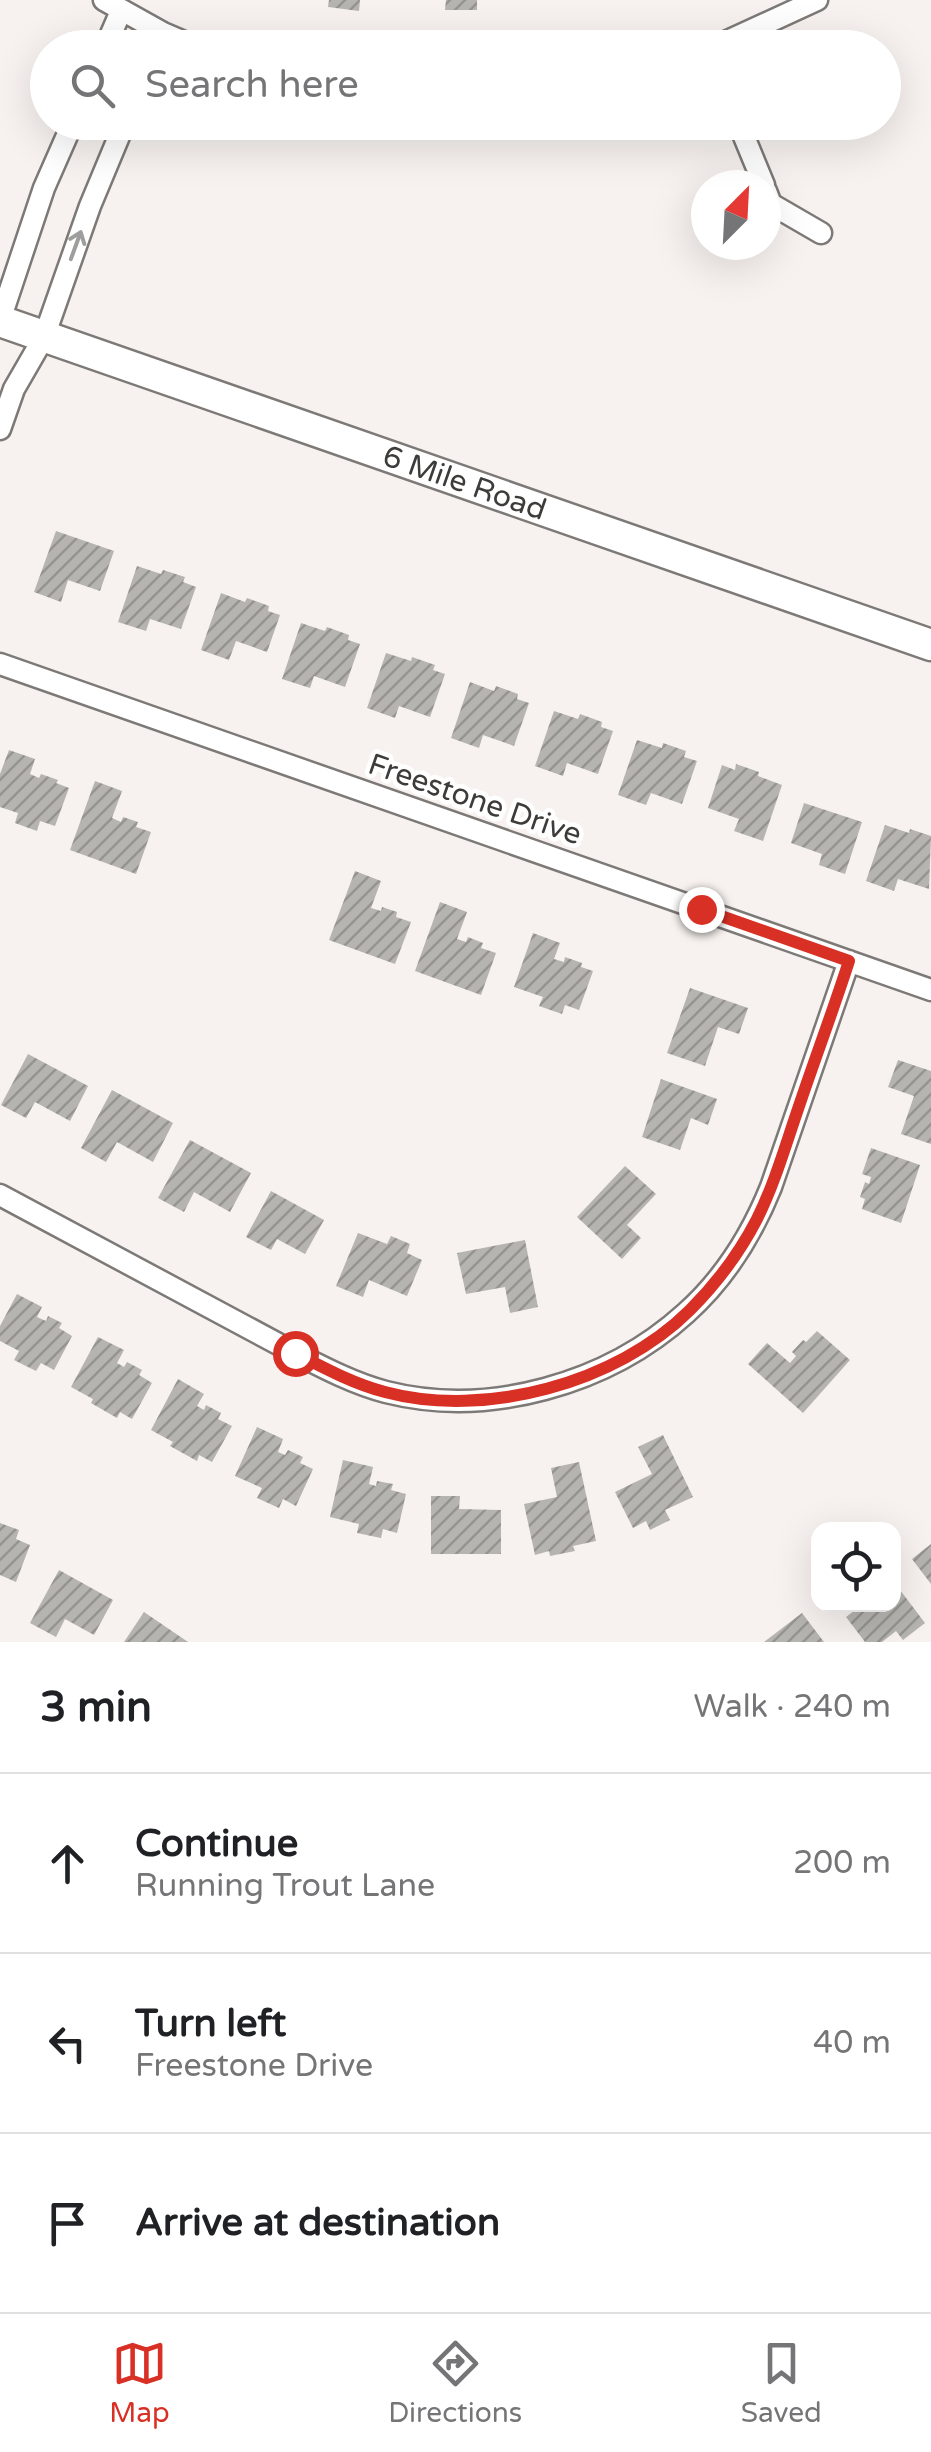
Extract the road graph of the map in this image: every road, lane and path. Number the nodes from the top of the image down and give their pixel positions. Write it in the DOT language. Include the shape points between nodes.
graph roads {
  1 [pos="817,0"];
  2 [pos="113,6"];
  3 [pos="146,30"];
  4 [pos="751,30"];
  5 [pos="65,140"];
  6 [pos="118,140"];
  7 [pos="745,140"];
  8 [pos="758,170"];
  9 [pos="781,210"];
  10 [pos="821,234"];
  11 [pos="0,321"];
  12 [pos="44,337"];
  13 [pos="0,429"];
  14 [pos="931,645"];
  15 [pos="0,664"];
  16 [pos="849,961"];
  17 [pos="931,990"];
  18 [pos="0,1195"];
  1 -- 4 [label="street"];
  2 -- 3 [label="street"];
  5 -- 11 [label="street"];
  12 -- 6 [label="street, one-way"];
  7 -- 8 [label="street"];
  9 -- 10 [label="street"];
  11 -- 12 [label="street, 6 Mile Road"];
  12 -- 13 [label="street"];
  12 -- 14 [label="street, 6 Mile Road"];
  15 -- 16 [label="street, Freestone Drive"];
  16 -- 17 [label="street, Freestone Drive"];
  16 -- 18 [label="street" via="770,1187 732,1260 661,1334 600,1369 535,1392 480,1400 384,1392 310,1361"];
}
